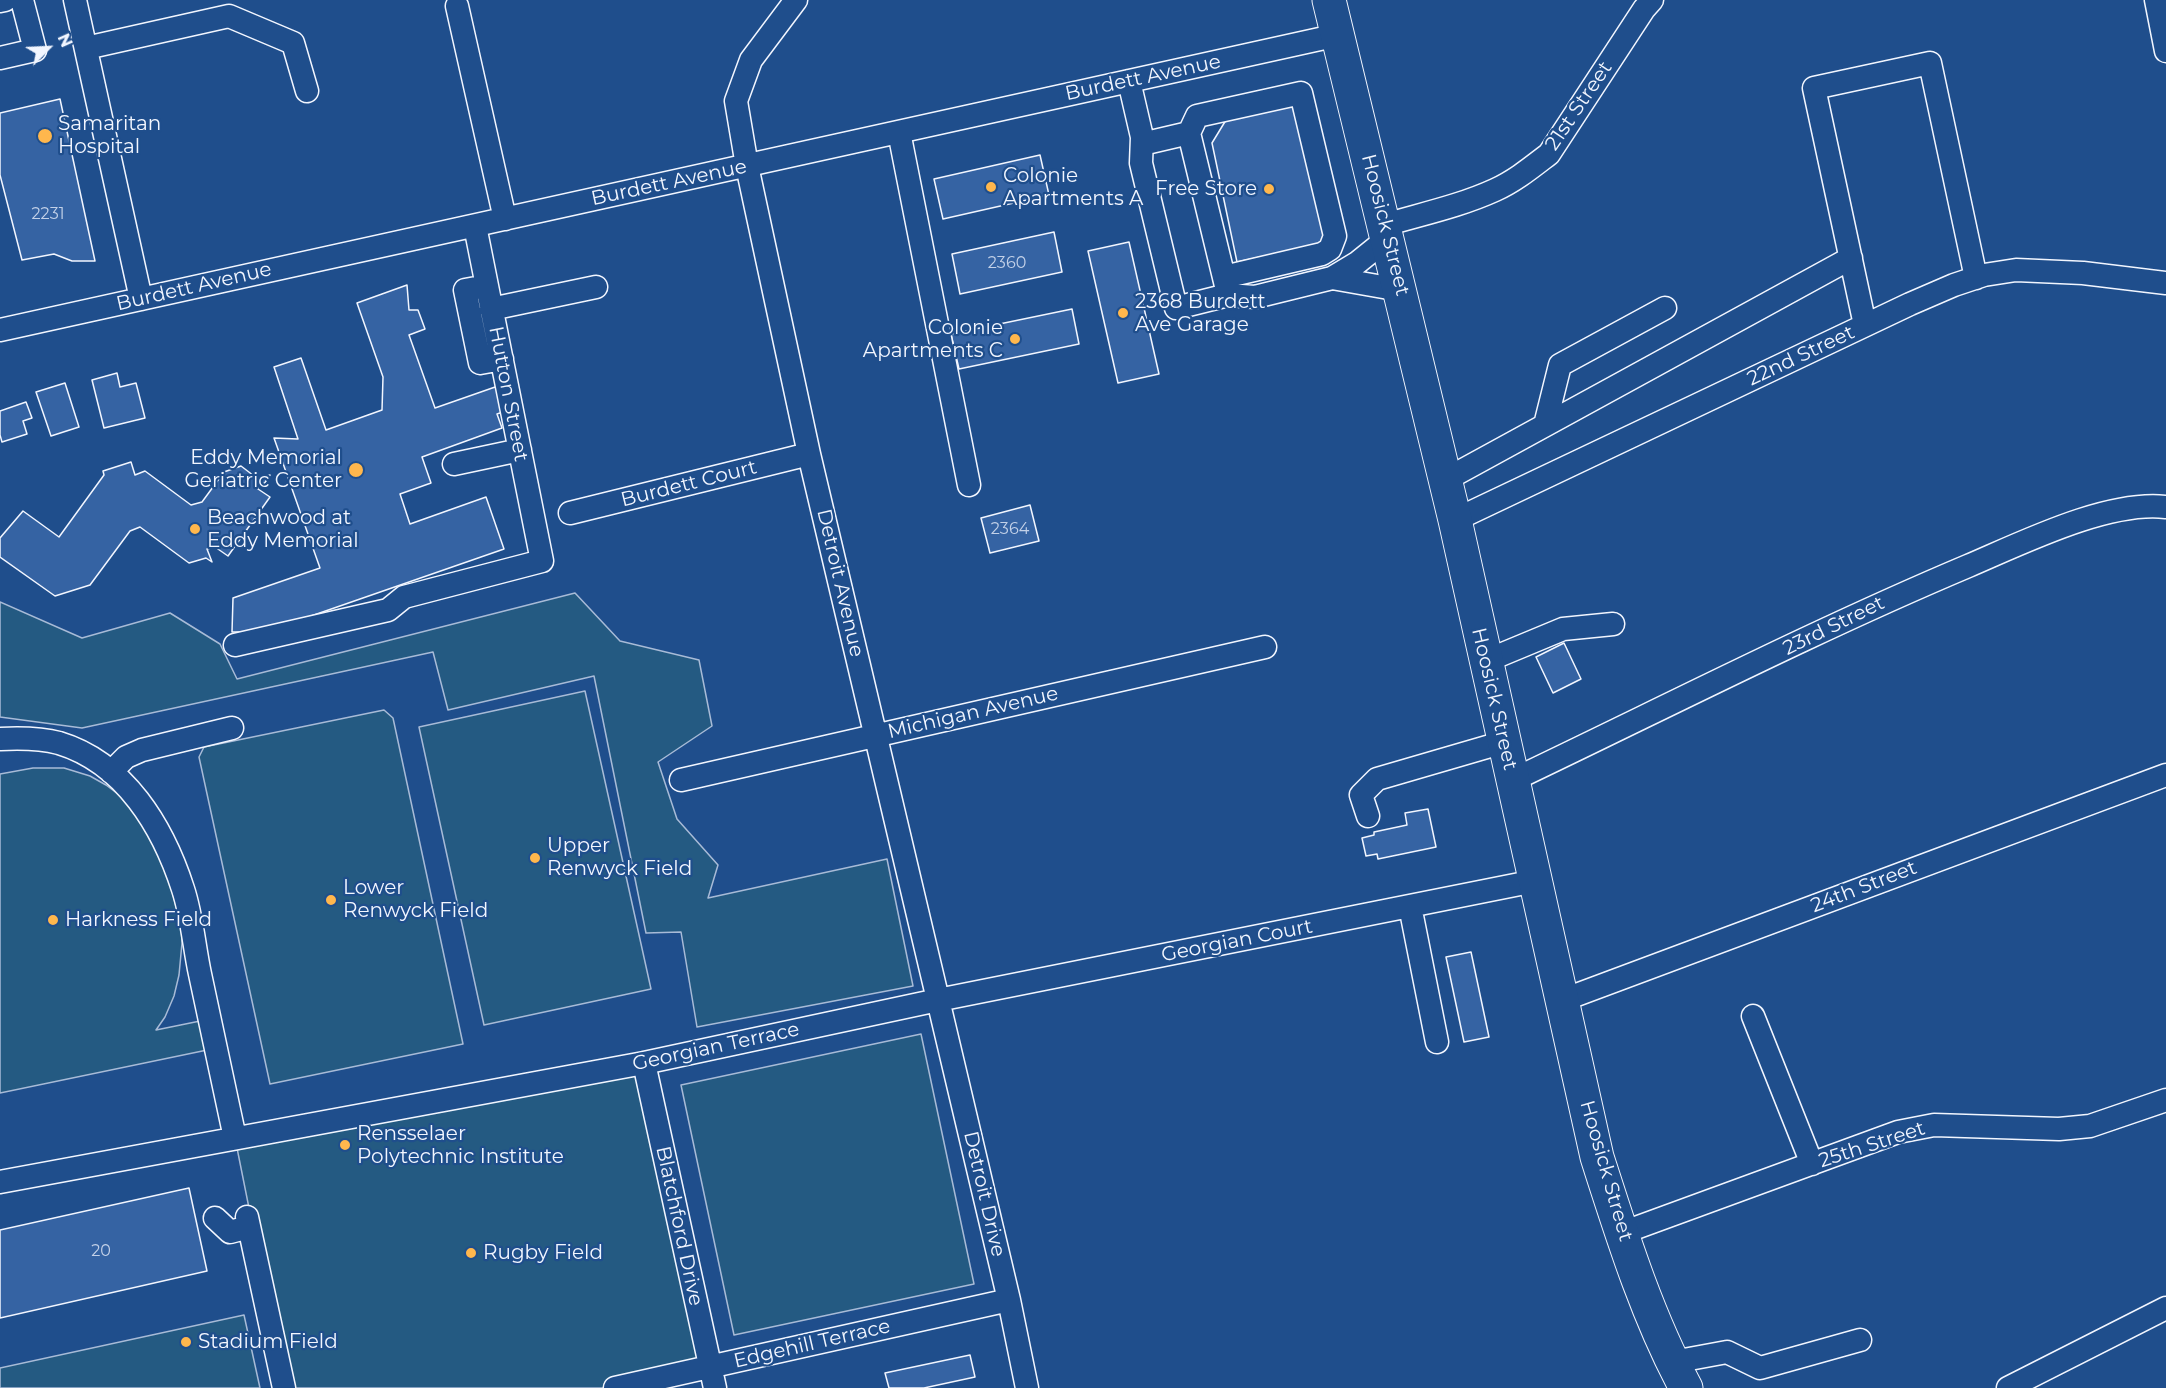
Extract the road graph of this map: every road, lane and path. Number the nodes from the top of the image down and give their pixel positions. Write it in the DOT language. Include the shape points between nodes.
graph roads {
  1 [pos="5,0"];
  2 [pos="22,0"];
  3 [pos="75,0"];
  4 [pos="796,0"];
  5 [pos="1329,0"];
  6 [pos="1652,0"];
  7 [pos="2156,0"];
  8 [pos="0,1"];
  9 [pos="457,6"];
  10 [pos="1338,35"];
  11 [pos="86,48"];
  12 [pos="2166,51"];
  13 [pos="0,58"];
  14 [pos="1129,81"];
  15 [pos="307,91"];
  16 [pos="899,132"];
  17 [pos="1190,133"];
  18 [pos="1142,144"];
  19 [pos="747,165"];
  20 [pos="505,219"];
  21 [pos="475,226"];
  22 [pos="1387,231"];
  23 [pos="1851,258"];
  24 [pos="1332,278"];
  25 [pos="1976,278"];
  26 [pos="2166,283"];
  27 [pos="487,286"];
  28 [pos="1226,286"];
  29 [pos="596,287"];
  30 [pos="1400,290"];
  31 [pos="141,299"];
  32 [pos="1665,308"];
  33 [pos="491,309"];
  34 [pos="1865,325"];
  35 [pos="0,330"];
  36 [pos="501,359"];
  37 [pos="1545,425"];
  38 [pos="520,450"];
  39 [pos="809,454"];
  40 [pos="454,464"];
  41 [pos="1445,480"];
  42 [pos="969,485"];
  43 [pos="2166,507"];
  44 [pos="570,513"];
  45 [pos="1455,520"];
  46 [pos="1613,624"];
  47 [pos="235,645"];
  48 [pos="1265,647"];
  49 [pos="1486,661"];
  50 [pos="232,728"];
  51 [pos="876,735"];
  52 [pos="0,739"];
  53 [pos="1504,742"];
  54 [pos="111,772"];
  55 [pos="2166,774"];
  56 [pos="681,780"];
  57 [pos="1513,780"];
  58 [pos="1368,816"];
  59 [pos="1535,881"];
  60 [pos="1410,906"];
  61 [pos="938,1000"];
  62 [pos="1563,1000"];
  63 [pos="1753,1016"];
  64 [pos="1437,1042"];
  65 [pos="644,1063"];
  66 [pos="2166,1100"];
  67 [pos="235,1138"];
  68 [pos="1812,1164"];
  69 [pos="0,1182"];
  70 [pos="215,1218"];
  71 [pos="1622,1233"];
  72 [pos="1009,1300"];
  73 [pos="2164,1314"];
  74 [pos="1860,1340"];
  75 [pos="1680,1375"];
  76 [pos="713,1377"];
  77 [pos="284,1388"];
  78 [pos="615,1388"];
  79 [pos="1027,1388"];
  80 [pos="2007,1388"];
  1 -- 8 [label="street"];
  2 -- 13 [label="street" via="35,50"];
  3 -- 11 [label="street"];
  4 -- 19 [label="street, Detroit Avenue" via="751,60 736,100"];
  5 -- 10 [label="highway, Hoosick Street"];
  6 -- 22 [label="street, 21st Street" via="1549,154 1497,189"];
  7 -- 12 [label="street"];
  9 -- 20 [label="street"];
  10 -- 14 [label="street, Burdett Avenue"];
  10 -- 22 [label="highway, Hoosick Street"];
  11 -- 15 [label="street" via="229,16 293,43"];
  11 -- 31 [label="street"];
  14 -- 16 [label="street, Burdett Avenue"];
  14 -- 18 [label="street"];
  16 -- 19 [label="street, Burdett Avenue"];
  16 -- 42 [label="street"];
  17 -- 18 [label="street"];
  17 -- 28 [label="street"];
  17 -- 28 [label="street" via="1197,116 1301,93 1335,236 1330,249"];
  18 -- 28 [label="street" via="1141,163 1176,308"];
  19 -- 20 [label="street, Burdett Avenue"];
  19 -- 39 [label="street, Detroit Avenue"];
  20 -- 21 [label="street, Burdett Avenue"];
  21 -- 27 [label="street, Hutton Street"];
  21 -- 31 [label="street, Burdett Avenue"];
  22 -- 24 [label="street" via="1357,263"];
  22 -- 30 [label="highway, Hoosick Street"];
  23 -- 25 [label="street" via="1814,88 1930,63"];
  23 -- 34 [label="street"];
  23 -- 37 [label="street"];
  24 -- 28 [label="street" via="1255,297"];
  24 -- 30 [label="street"];
  25 -- 26 [label="street, 22nd Street" via="2016,270"];
  25 -- 34 [label="street, 22nd Street"];
  27 -- 33 [label="street, Hutton Street"];
  27 -- 36 [label="street" via="465,290 480,363"];
  29 -- 33 [label="street"];
  30 -- 41 [label="highway, Hoosick Street"];
  31 -- 35 [label="street, Burdett Avenue"];
  32 -- 37 [label="street" via="1560,365"];
  33 -- 36 [label="street, Hutton Street"];
  34 -- 45 [label="street, 22nd Street"];
  36 -- 38 [label="street, Hutton Street"];
  37 -- 41 [label="street"];
  38 -- 40 [label="street"];
  38 -- 47 [label="street, Hutton Street" via="542,561 404,597 388,610"];
  39 -- 44 [label="street, Burdett Court"];
  39 -- 51 [label="street, Detroit Avenue"];
  41 -- 45 [label="highway, Hoosick Street"];
  43 -- 57 [label="street, 23rd Street" via="2151,505 2114,511 2051,531 1897,596"];
  45 -- 49 [label="highway, Hoosick Street"];
  46 -- 49 [label="street" via="1563,629"];
  48 -- 51 [label="street, Michigan Avenue"];
  49 -- 53 [label="highway, Hoosick Street"];
  50 -- 54 [label="street" via="141,750 126,757"];
  51 -- 56 [label="street, Michigan Avenue"];
  51 -- 61 [label="street, Detroit Avenue"];
  52 -- 54 [label="street" via="58,743 81,752"];
  53 -- 57 [label="highway, Hoosick Street"];
  53 -- 58 [label="street" via="1377,779 1361,795"];
  54 -- 67 [label="street" via="149,815 184,891"];
  55 -- 62 [label="street, 24th Street"];
  57 -- 59 [label="highway, Hoosick Street"];
  59 -- 60 [label="street, Georgian Court"];
  59 -- 62 [label="highway, Hoosick Street"];
  60 -- 61 [label="street, Georgian Court"];
  60 -- 64 [label="street"];
  61 -- 65 [label="street, Georgian Terrace"];
  61 -- 72 [label="street, Detroit Drive"];
  62 -- 71 [label="highway, Hoosick Street" via="1597,1157"];
  63 -- 68 [label="street"];
  65 -- 67 [label="street, Georgian Terrace"];
  65 -- 76 [label="street, Blatchford Drive"];
  66 -- 68 [label="street, 25th Street" via="2090,1126 2059,1129 1934,1125 1898,1132"];
  67 -- 69 [label="street, Georgian Terrace"];
  68 -- 71 [label="street, 25th Street"];
  70 -- 77 [label="street" via="230,1232 248,1222"];
  71 -- 75 [label="highway, Hoosick Street" via="1657,1328"];
  72 -- 76 [label="street, Edgehill Terrace"];
  72 -- 79 [label="street, Detroit Drive"];
  73 -- 80 [label="street"];
  74 -- 75 [label="street" via="1760,1368 1727,1352"];
  76 -- 78 [label="street, Edgehill Terrace"];
}
